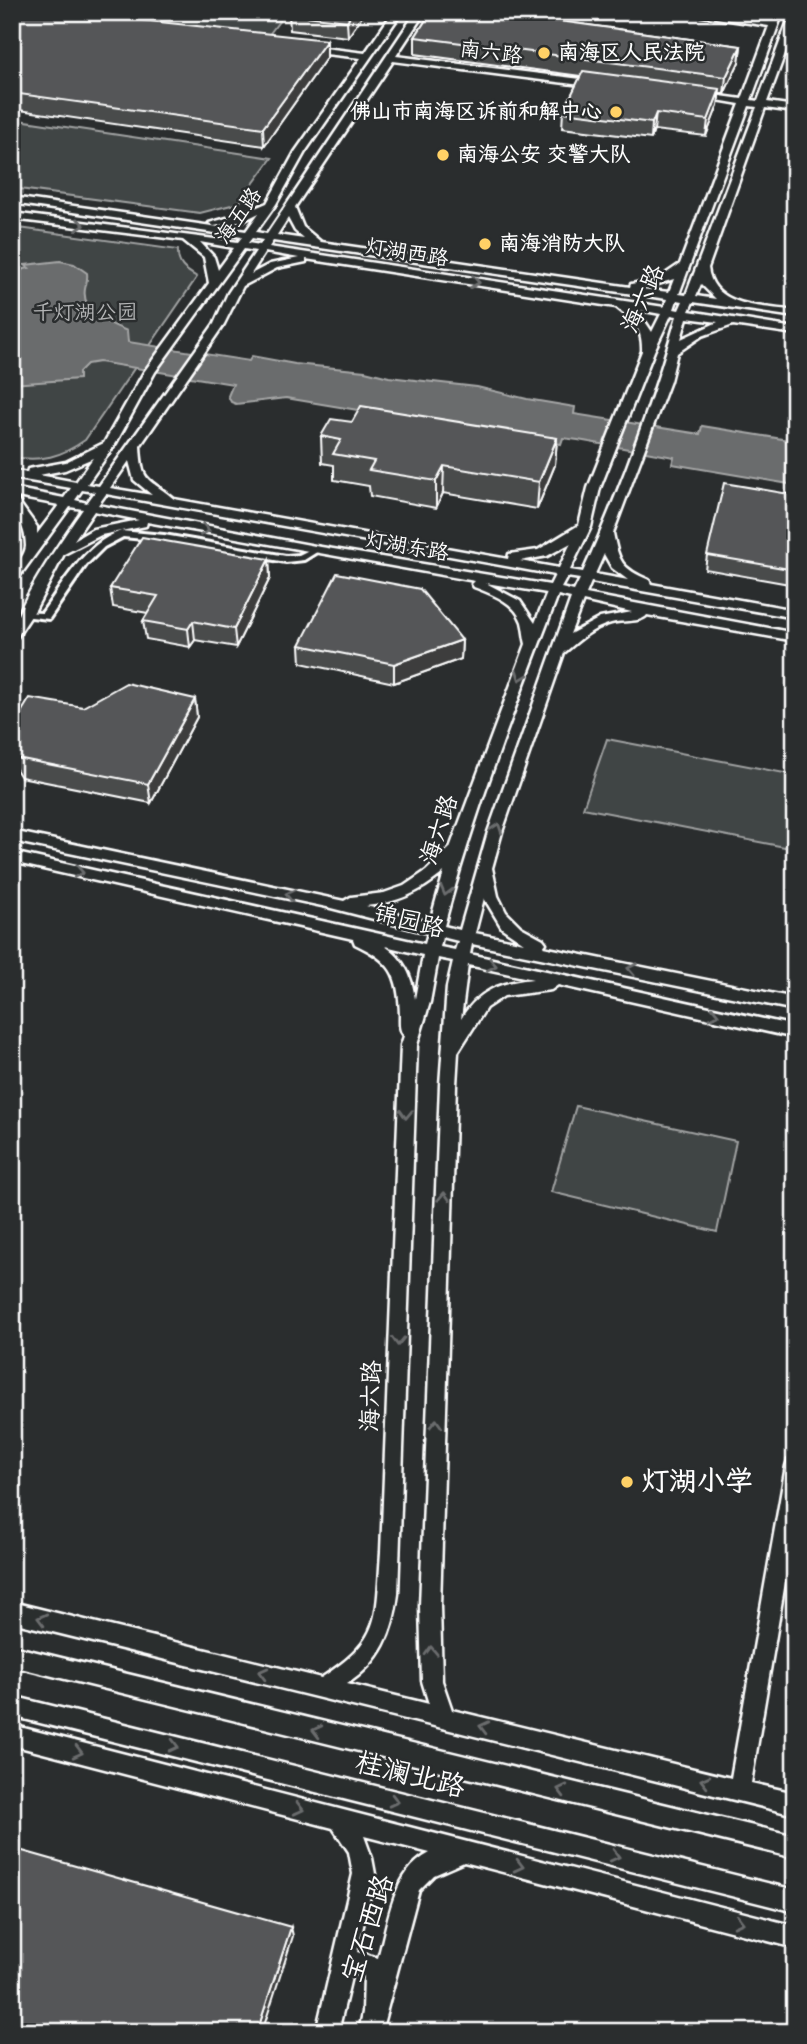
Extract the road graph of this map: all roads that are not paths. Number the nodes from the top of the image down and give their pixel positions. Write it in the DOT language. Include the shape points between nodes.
graph roads {
  1 [pos="398,12"];
  2 [pos="421,12"];
  3 [pos="680,12"];
  4 [pos="779,12"];
  5 [pos="795,13"];
  6 [pos="775,24"];
  7 [pos="299,48"];
  8 [pos="368,56"];
  9 [pos="391,58"];
  10 [pos="609,85"];
  11 [pos="691,96"];
  12 [pos="746,102"];
  13 [pos="761,104"];
  14 [pos="795,108"];
  15 [pos="12,201"];
  16 [pos="271,204"];
  17 [pos="291,208"];
  18 [pos="12,216"];
  19 [pos="189,225"];
  20 [pos="250,234"];
  21 [pos="186,237"];
  22 [pos="271,237"];
  23 [pos="322,245"];
  24 [pos="241,246"];
  25 [pos="262,250"];
  26 [pos="316,258"];
  27 [pos="686,264"];
  28 [pos="703,268"];
  29 [pos="214,284"];
  30 [pos="237,286"];
  31 [pos="614,288"];
  32 [pos="673,298"];
  33 [pos="688,300"];
  34 [pos="609,301"];
  35 [pos="743,307"];
  36 [pos="668,310"];
  37 [pos="683,313"];
  38 [pos="795,314"];
  39 [pos="737,322"];
  40 [pos="795,331"];
  41 [pos="648,351"];
  42 [pos="670,354"];
  43 [pos="110,443"];
  44 [pos="134,446"];
  45 [pos="12,473"];
  46 [pos="79,486"];
  47 [pos="103,491"];
  48 [pos="12,492"];
  49 [pos="12,501"];
  50 [pos="66,503"];
  51 [pos="176,505"];
  52 [pos="90,508"];
  53 [pos="164,521"];
  54 [pos="585,527"];
  55 [pos="608,531"];
  56 [pos="32,550"];
  57 [pos="315,550"];
  58 [pos="57,555"];
  59 [pos="465,555"];
  60 [pos="506,562"];
  61 [pos="565,573"];
  62 [pos="456,575"];
  63 [pos="12,578"];
  64 [pos="588,579"];
  65 [pos="496,581"];
  66 [pos="554,590"];
  67 [pos="667,592"];
  68 [pos="578,597"];
  69 [pos="662,613"];
  70 [pos="26,614"];
  71 [pos="795,614"];
  72 [pos="12,634"];
  73 [pos="795,637"];
  74 [pos="531,649"];
  75 [pos="557,652"];
  76 [pos="12,836"];
  77 [pos="457,850"];
  78 [pos="12,857"];
  79 [pos="487,860"];
  80 [pos="327,902"];
  81 [pos="318,924"];
  82 [pos="436,928"];
  83 [pos="466,937"];
  84 [pos="432,950"];
  85 [pos="461,958"];
  86 [pos="576,958"];
  87 [pos="572,983"];
  88 [pos="795,1004"];
  89 [pos="795,1032"];
  90 [pos="409,1045"];
  91 [pos="450,1056"];
  92 [pos="795,1466"];
  93 [pos="12,1612"];
  94 [pos="12,1656"];
  95 [pos="323,1688"];
  96 [pos="12,1706"];
  97 [pos="444,1718"];
  98 [pos="12,1735"];
  99 [pos="739,1790"];
  100 [pos="795,1804"];
  101 [pos="340,1819"];
  102 [pos="795,1847"];
  103 [pos="464,1851"];
  104 [pos="795,1901"];
  105 [pos="795,1937"];
  106 [pos="345,1960"];
  107 [pos="372,2022"];
  108 [pos="327,2032"];
  1 -- 8 [label="main road, 海五路"];
  2 -- 9 [label="main road"];
  3 -- 6 [label="main road"];
  4 -- 6 [label="main road, 海六路"];
  5 -- 13 [label="main road, 海六路" via="782,60"];
  6 -- 12 [label="main road, 海六路"];
  7 -- 8 [label="main road"];
  8 -- 16 [label="main road, 海五路" via="300,152"];
  9 -- 10 [label="main road, 南六路"];
  9 -- 17 [label="main road"];
  11 -- 12 [label="main road"];
  12 -- 13 [label="main road"];
  12 -- 27 [label="main road, 海六路"];
  13 -- 14 [label="main road"];
  13 -- 28 [label="main road, 海六路"];
  15 -- 19 [label="main road, 灯湖西路"];
  16 -- 19 [label="main road" via="224,223"];
  16 -- 20 [label="main road, 海五路"];
  17 -- 22 [label="main road"];
  17 -- 23 [label="main road" via="299,229"];
  18 -- 21 [label="main road, 灯湖西路, one-way"];
  19 -- 20 [label="main road, 灯湖西路"];
  20 -- 22 [label="main road, 灯湖西路"];
  20 -- 24 [label="main road, 海五路"];
  21 -- 24 [label="main road, 灯湖西路"];
  21 -- 29 [label="main road" via="210,256"];
  22 -- 23 [label="main road, 灯湖西路"];
  22 -- 25 [label="main road"];
  23 -- 31 [label="main road, 灯湖西路"];
  24 -- 25 [label="main road, 灯湖西路"];
  24 -- 29 [label="main road, 海五路"];
  25 -- 26 [label="main road, 灯湖西路"];
  25 -- 30 [label="main road"];
  26 -- 30 [label="main road" via="274,266"];
  26 -- 34 [label="main road, 灯湖西路, one-way"];
  27 -- 31 [label="main road" via="664,281"];
  27 -- 32 [label="main road, 海六路"];
  28 -- 33 [label="main road, 海六路"];
  28 -- 35 [label="main road" via="707,287 714,294"];
  29 -- 43 [label="main road, 海五路" via="150,372"];
  30 -- 44 [label="main road" via="219,324"];
  31 -- 32 [label="main road, 灯湖西路"];
  32 -- 33 [label="main road, 灯湖西路"];
  32 -- 36 [label="main road, 海六路"];
  33 -- 35 [label="main road, 灯湖西路"];
  33 -- 37 [label="main road, 海六路"];
  34 -- 36 [label="main road, 灯湖西路"];
  34 -- 41 [label="main road" via="641,320 649,339"];
  35 -- 38 [label="main road, 灯湖西路"];
  36 -- 37 [label="main road, 灯湖西路"];
  36 -- 41 [label="main road, 海六路"];
  37 -- 39 [label="main road, 灯湖西路"];
  37 -- 42 [label="main road, 海六路"];
  39 -- 40 [label="main road, 灯湖西路"];
  39 -- 42 [label="main road" via="698,333"];
  41 -- 54 [label="main road, 海六路" via="594,488"];
  42 -- 55 [label="main road, 海六路"];
  43 -- 45 [label="main road" via="61,467"];
  43 -- 46 [label="main road, 海五路"];
  44 -- 47 [label="main road"];
  44 -- 51 [label="main road" via="139,481"];
  45 -- 46 [label="main road, 灯湖东路"];
  46 -- 47 [label="main road, 灯湖东路"];
  46 -- 50 [label="main road, 海五路"];
  47 -- 51 [label="main road, 灯湖东路"];
  47 -- 52 [label="main road"];
  48 -- 50 [label="main road, 灯湖东路"];
  49 -- 56 [label="main road" via="32,527"];
  50 -- 52 [label="main road, 灯湖东路"];
  50 -- 56 [label="main road, 海五路"];
  51 -- 59 [label="main road, 灯湖东路"];
  52 -- 53 [label="main road, 灯湖东路"];
  52 -- 58 [label="main road"];
  53 -- 57 [label="main road, 灯湖东路, one-way"];
  53 -- 58 [label="main road" via="97,532"];
  54 -- 59 [label="main road" via="539,556"];
  54 -- 61 [label="main road, 海六路"];
  55 -- 64 [label="main road, 海六路"];
  55 -- 67 [label="main road" via="608,552 614,564"];
  56 -- 63 [label="main road, 海五路"];
  57 -- 62 [label="main road, 灯湖东路"];
  57 -- 70 [label="street" via="286,559 121,534 83,563 45,617"];
  58 -- 70 [label="main road"];
  59 -- 60 [label="main road, 灯湖东路"];
  60 -- 61 [label="main road, 灯湖东路"];
  60 -- 65 [label="main road" via="511,572"];
  61 -- 64 [label="main road, 灯湖东路"];
  61 -- 66 [label="main road, 海六路"];
  62 -- 65 [label="main road, 灯湖东路"];
  62 -- 74 [label="main road" via="513,600 532,625"];
  64 -- 67 [label="main road, 灯湖东路"];
  64 -- 68 [label="main road, 海六路"];
  65 -- 66 [label="main road, 灯湖东路"];
  66 -- 68 [label="main road, 灯湖东路"];
  66 -- 74 [label="main road, 海六路"];
  67 -- 71 [label="main road, 灯湖东路"];
  68 -- 69 [label="main road, 灯湖东路"];
  68 -- 75 [label="main road, 海六路"];
  69 -- 73 [label="main road, 灯湖东路"];
  69 -- 75 [label="main road" via="599,620"];
  70 -- 72 [label="main road"];
  74 -- 77 [label="main road, 海六路, one-way"];
  79 -- 75 [label="main road, 海六路, one-way"];
  80 -- 76 [label="main road, 锦园路, one-way"];
  77 -- 80 [label="main road" via="422,885 408,892 370,901"];
  77 -- 82 [label="main road, 海六路, one-way"];
  78 -- 81 [label="main road, 锦园路, one-way"];
  79 -- 83 [label="main road, 海六路"];
  79 -- 86 [label="main road" via="493,907 505,924 522,937"];
  80 -- 82 [label="main road, 锦园路"];
  81 -- 84 [label="main road, 锦园路"];
  81 -- 90 [label="main road" via="375,947 400,967 407,985"];
  82 -- 83 [label="main road, 锦园路"];
  82 -- 84 [label="main road, 海六路"];
  83 -- 85 [label="main road, 海六路"];
  83 -- 86 [label="main road, 锦园路"];
  84 -- 85 [label="main road, 锦园路"];
  84 -- 90 [label="main road, 海六路"];
  85 -- 87 [label="main road, 锦园路, one-way"];
  85 -- 91 [label="main road, 海六路"];
  88 -- 86 [label="main road, 锦园路, one-way"];
  87 -- 89 [label="main road, 锦园路, one-way"];
  87 -- 91 [label="main road" via="497,990 481,1000 470,1015"];
  90 -- 95 [label="main road, 海六路, one-way" via="386,1611 378,1639 364,1659"];
  97 -- 91 [label="main road, 海六路, one-way" via="432,1681 430,1606"];
  92 -- 99 [label="main road"];
  95 -- 93 [label="main road, one-way"];
  102 -- 94 [label="main road, 桂澜北路, one-way"];
  95 -- 97 [label="main road"];
  96 -- 104 [label="main road, 桂澜北路, one-way"];
  99 -- 97 [label="main road, one-way"];
  98 -- 101 [label="main road, one-way"];
  99 -- 100 [label="main road"];
  101 -- 103 [label="main road"];
  101 -- 106 [label="main road, 宝石西路" via="363,1854 364,1874"];
  103 -- 105 [label="main road, one-way"];
  103 -- 107 [label="main road, 宝石西路" via="434,1860 410,1884"];
  106 -- 107 [label="main road, 宝石西路" via="375,1968"];
  106 -- 108 [label="main road"];
}
